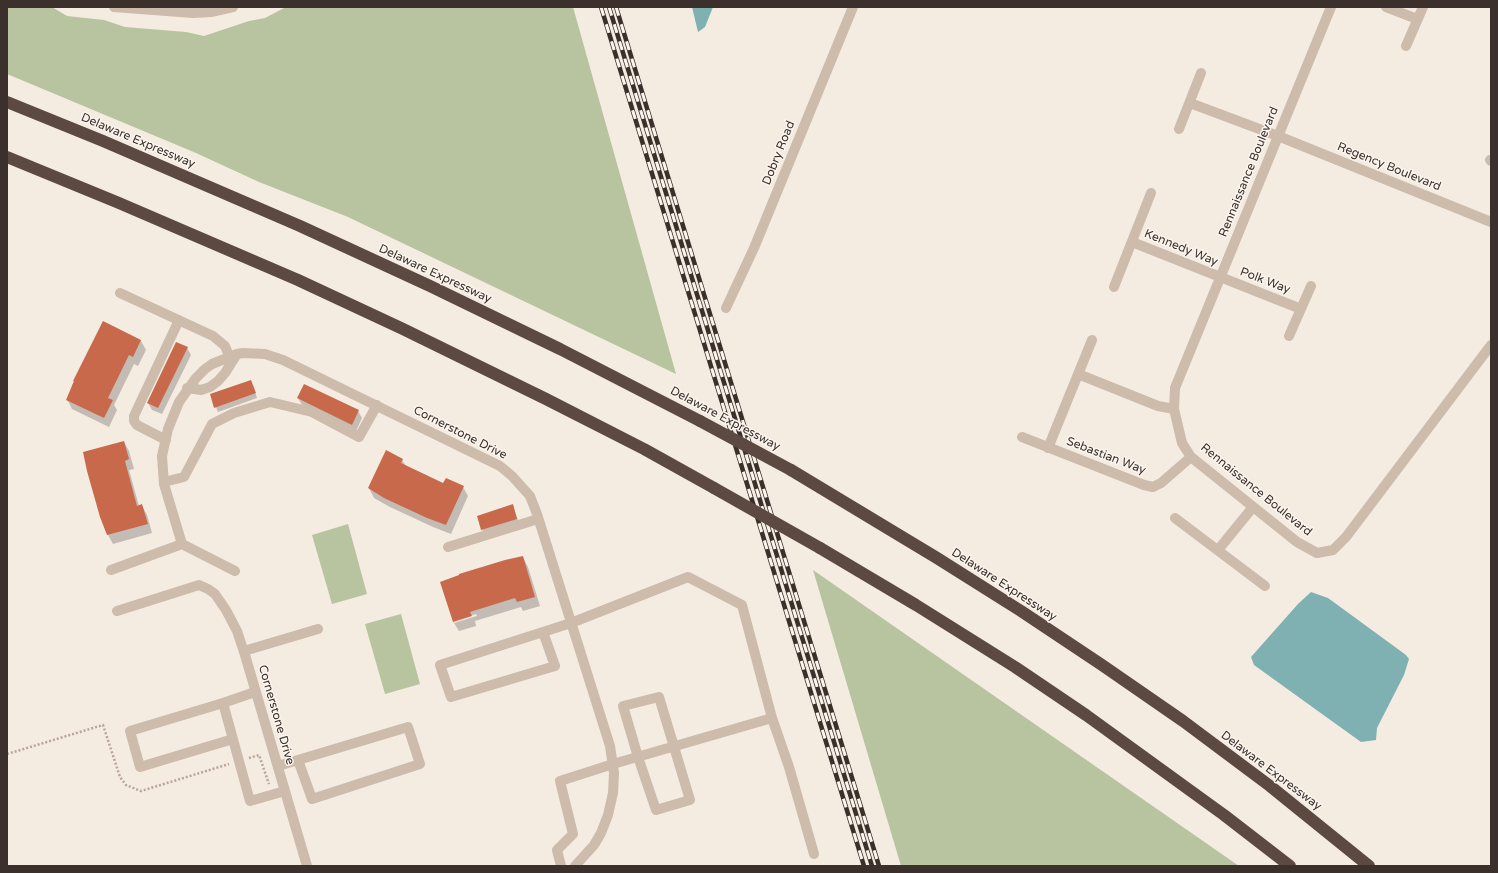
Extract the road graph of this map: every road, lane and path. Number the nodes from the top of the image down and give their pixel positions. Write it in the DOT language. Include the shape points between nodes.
graph roads {
  1 [pos="114,7"];
  2 [pos="233,7"];
  3 [pos="853,7"];
  4 [pos="1331,7"];
  5 [pos="1386,7"];
  6 [pos="1422,7"];
  7 [pos="136,8"];
  8 [pos="1417,19"];
  9 [pos="1406,46"];
  10 [pos="1202,72"];
  11 [pos="7,102"];
  12 [pos="1190,103"];
  13 [pos="1179,129"];
  14 [pos="1278,136"];
  15 [pos="7,157"];
  16 [pos="1151,193"];
  17 [pos="1491,222"];
  18 [pos="1132,242"];
  19 [pos="1220,278"];
  20 [pos="1311,286"];
  21 [pos="1114,287"];
  22 [pos="120,293"];
  23 [pos="726,308"];
  24 [pos="1301,309"];
  25 [pos="179,320"];
  26 [pos="1289,336"];
  27 [pos="1092,340"];
  28 [pos="1491,345"];
  29 [pos="233,355"];
  30 [pos="1078,374"];
  31 [pos="187,388"];
  32 [pos="377,405"];
  33 [pos="1174,409"];
  34 [pos="1022,437"];
  35 [pos="166,440"];
  36 [pos="1048,448"];
  37 [pos="1191,457"];
  38 [pos="164,482"];
  39 [pos="1253,506"];
  40 [pos="1175,518"];
  41 [pos="538,519"];
  42 [pos="182,544"];
  43 [pos="448,547"];
  44 [pos="1218,550"];
  45 [pos="110,570"];
  46 [pos="235,571"];
  47 [pos="1265,586"];
  48 [pos="117,611"];
  49 [pos="571,623"];
  50 [pos="318,629"];
  51 [pos="544,632"];
  52 [pos="244,651"];
  53 [pos="255,692"];
  54 [pos="223,703"];
  55 [pos="772,718"];
  56 [pos="233,739"];
  57 [pos="674,746"];
  58 [pos="7,754"];
  59 [pos="638,757"];
  60 [pos="298,760"];
  61 [pos="239,761"];
  62 [pos="613,764"];
  63 [pos="278,766"];
  64 [pos="285,791"];
  65 [pos="272,795"];
  66 [pos="814,854"];
  67 [pos="308,866"];
  68 [pos="561,866"];
  69 [pos="575,866"];
  70 [pos="1290,866"];
  71 [pos="1369,866"];
  1 -- 7 [label="street"];
  2 -- 7 [label="street" via="193,13"];
  3 -- 23 [label="street, Dobry Road" via="754,248"];
  4 -- 14 [label="street, Rennaissance Boulevard"];
  5 -- 8 [label="street"];
  6 -- 8 [label="street"];
  8 -- 9 [label="street"];
  10 -- 12 [label="street"];
  11 -- 71 [label="highway, Delaware Expressway, bridge" via="307,229 430,286 560,349 791,470 944,562 1102,665 1270,786"];
  12 -- 13 [label="street"];
  12 -- 14 [label="street, Regency Boulevard"];
  14 -- 17 [label="street, Regency Boulevard"];
  14 -- 19 [label="street, Rennaissance Boulevard"];
  15 -- 70 [label="highway, bridge" via="298,280 403,329 644,449 820,548 1015,667 1218,810"];
  16 -- 18 [label="street"];
  18 -- 19 [label="street, Kennedy Way"];
  18 -- 21 [label="street"];
  19 -- 24 [label="street, Polk Way"];
  19 -- 33 [label="street, Rennaissance Boulevard" via="1175,388"];
  20 -- 24 [label="street"];
  22 -- 25 [label="street"];
  24 -- 26 [label="street"];
  25 -- 29 [label="street" via="213,336"];
  25 -- 35 [label="street" via="134,416 137,425"];
  27 -- 30 [label="street, Sebastian Way"];
  28 -- 39 [label="street, Rennaissance Boulevard" via="1346,537 1333,550 1317,554"];
  29 -- 31 [label="street, Cornerstone Drive" via="205,369"];
  29 -- 31 [label="street" via="225,373 210,387 201,390"];
  29 -- 32 [label="street, Cornerstone Drive" via="265,354 283,360"];
  30 -- 33 [label="street" via="1158,406"];
  30 -- 36 [label="street, Sebastian Way"];
  31 -- 35 [label="street, Cornerstone Drive" via="179,402"];
  32 -- 38 [label="street" via="360,438 312,412 276,403 270,402 234,413 212,424 184,477"];
  32 -- 41 [label="street, Cornerstone Drive" via="500,466 525,489"];
  33 -- 37 [label="street, Rennaissance Boulevard" via="1182,443"];
  34 -- 36 [label="street, Sebastian Way"];
  35 -- 38 [label="street, Cornerstone Drive" via="162,462"];
  36 -- 37 [label="street, Sebastian Way" via="1144,486 1153,487"];
  37 -- 39 [label="street, Rennaissance Boulevard"];
  38 -- 42 [label="street, Cornerstone Drive"];
  39 -- 44 [label="street"];
  40 -- 44 [label="street"];
  41 -- 43 [label="street"];
  41 -- 49 [label="street, Cornerstone Drive"];
  42 -- 45 [label="street"];
  42 -- 46 [label="street"];
  44 -- 47 [label="street"];
  48 -- 52 [label="street, Cornerstone Drive" via="198,585 215,594 237,631"];
  49 -- 51 [label="street"];
  49 -- 55 [label="street" via="688,577 742,606"];
  49 -- 62 [label="street, Cornerstone Drive" via="610,746"];
  50 -- 52 [label="street"];
  51 -- 51 [label="street" via="440,665 450,697 555,666"];
  52 -- 53 [label="street, Cornerstone Drive"];
  53 -- 54 [label="street"];
  53 -- 63 [label="street, Cornerstone Drive"];
  54 -- 56 [label="street"];
  54 -- 56 [label="street" via="130,731 140,767"];
  55 -- 57 [label="street"];
  55 -- 66 [label="street"];
  56 -- 61 [label="street"];
  57 -- 59 [label="street"];
  57 -- 59 [label="street" via="659,697 623,706"];
  57 -- 59 [label="street" via="690,800 656,810"];
  58 -- 61 [label="path" via="103,725 120,777 126,784 141,791"];
  59 -- 62 [label="street"];
  60 -- 60 [label="street" via="408,726 420,764 312,799"];
  60 -- 63 [label="street"];
  61 -- 65 [label="path" via="259,755"];
  61 -- 65 [label="street" via="250,801"];
  62 -- 68 [label="street" via="560,781 573,834 557,850"];
  62 -- 69 [label="street, Cornerstone Drive" via="613,793 608,815 594,845"];
  63 -- 64 [label="street, Cornerstone Drive"];
  64 -- 65 [label="street"];
  64 -- 67 [label="street, Cornerstone Drive"];
}
